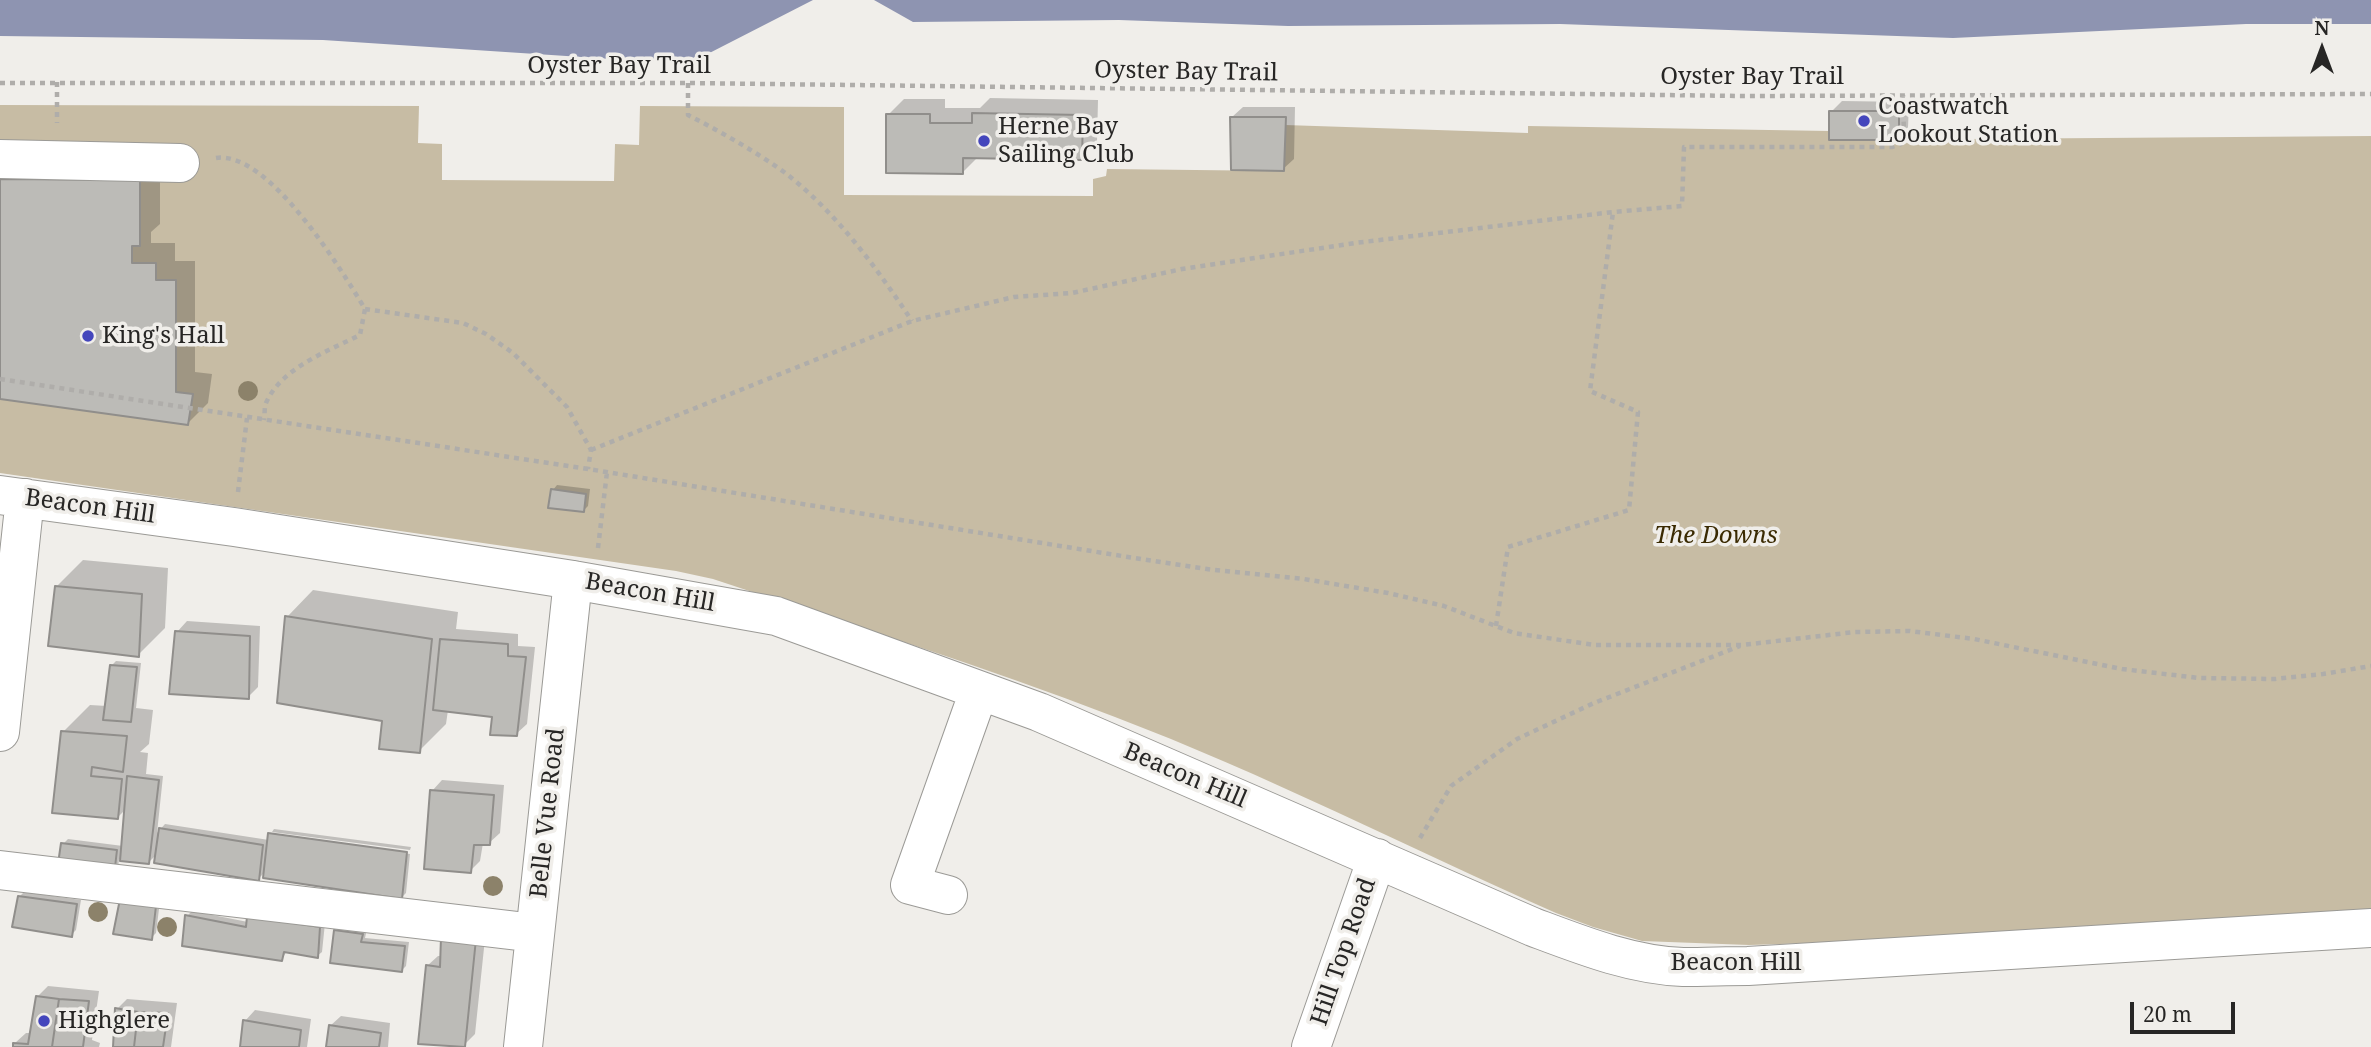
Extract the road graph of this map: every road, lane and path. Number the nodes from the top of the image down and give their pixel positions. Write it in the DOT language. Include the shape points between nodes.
graph roads {
  1 [pos="57,82"];
  2 [pos="0,83"];
  3 [pos="688,83"];
  4 [pos="1903,94"];
  5 [pos="2371,94"];
  6 [pos="57,106"];
  7 [pos="222,157"];
  8 [pos="0,159"];
  9 [pos="180,163"];
  10 [pos="1613,212"];
  11 [pos="365,309"];
  12 [pos="912,321"];
  13 [pos="0,379"];
  14 [pos="247,418"];
  15 [pos="264,420"];
  16 [pos="591,450"];
  17 [pos="588,469"];
  18 [pos="607,472"];
  19 [pos="12,497"];
  20 [pos="234,527"];
  21 [pos="583,581"];
  22 [pos="1496,626"];
  23 [pos="1742,645"];
  24 [pos="2371,666"];
  25 [pos="979,691"];
  26 [pos="0,732"];
  27 [pos="1390,864"];
  28 [pos="0,870"];
  29 [pos="948,895"];
  30 [pos="2371,928"];
  31 [pos="535,933"];
  32 [pos="523,1047"];
  33 [pos="1311,1047"];
  1 -- 2 [label="path, Oyster Bay Trail"];
  1 -- 3 [label="path, Oyster Bay Trail"];
  1 -- 6 [label="path"];
  3 -- 4 [label="path, Oyster Bay Trail"];
  3 -- 12 [label="path" via="688,115 735,139 786,174 838,223 880,272"];
  4 -- 5 [label="path, Oyster Bay Trail"];
  4 -- 10 [label="path" via="1901,144 1684,147 1682,206"];
  7 -- 11 [label="path" via="250,166 299,211"];
  8 -- 9 [label="street"];
  10 -- 12 [label="path" via="1182,269 1072,293 1014,297"];
  10 -- 22 [label="path" via="1590,391 1638,412 1629,510 1508,547"];
  11 -- 15 [label="path" via="360,335 310,360 282,381 266,404"];
  11 -- 16 [label="path" via="463,323 486,334 513,353 568,407"];
  12 -- 16 [label="path"];
  13 -- 14 [label="path"];
  14 -- 15 [label="path"];
  14 -- 20 [label="path"];
  15 -- 17 [label="path"];
  16 -- 17 [label="path"];
  17 -- 18 [label="path"];
  18 -- 21 [label="path"];
  18 -- 22 [label="path" via="1128,557 1388,593 1444,606"];
  19 -- 20 [label="street, Beacon Hill"];
  19 -- 26 [label="street"];
  20 -- 21 [label="street, Beacon Hill"];
  21 -- 25 [label="street, Beacon Hill" via="776,616"];
  21 -- 31 [label="street, Belle Vue Road"];
  22 -- 23 [label="path" via="1594,645"];
  23 -- 24 [label="path" via="1841,633 1910,631 2199,678 2275,679"];
  23 -- 27 [label="path" via="1594,703 1517,739 1451,786"];
  25 -- 27 [label="street, Beacon Hill" via="1039,712"];
  25 -- 29 [label="street" via="910,885"];
  27 -- 30 [label="street, Beacon Hill" via="1583,945 1629,959 1681,967"];
  27 -- 33 [label="street, Hill Top Road"];
  28 -- 31 [label="street"];
  31 -- 32 [label="street, Belle Vue Road"];
}
